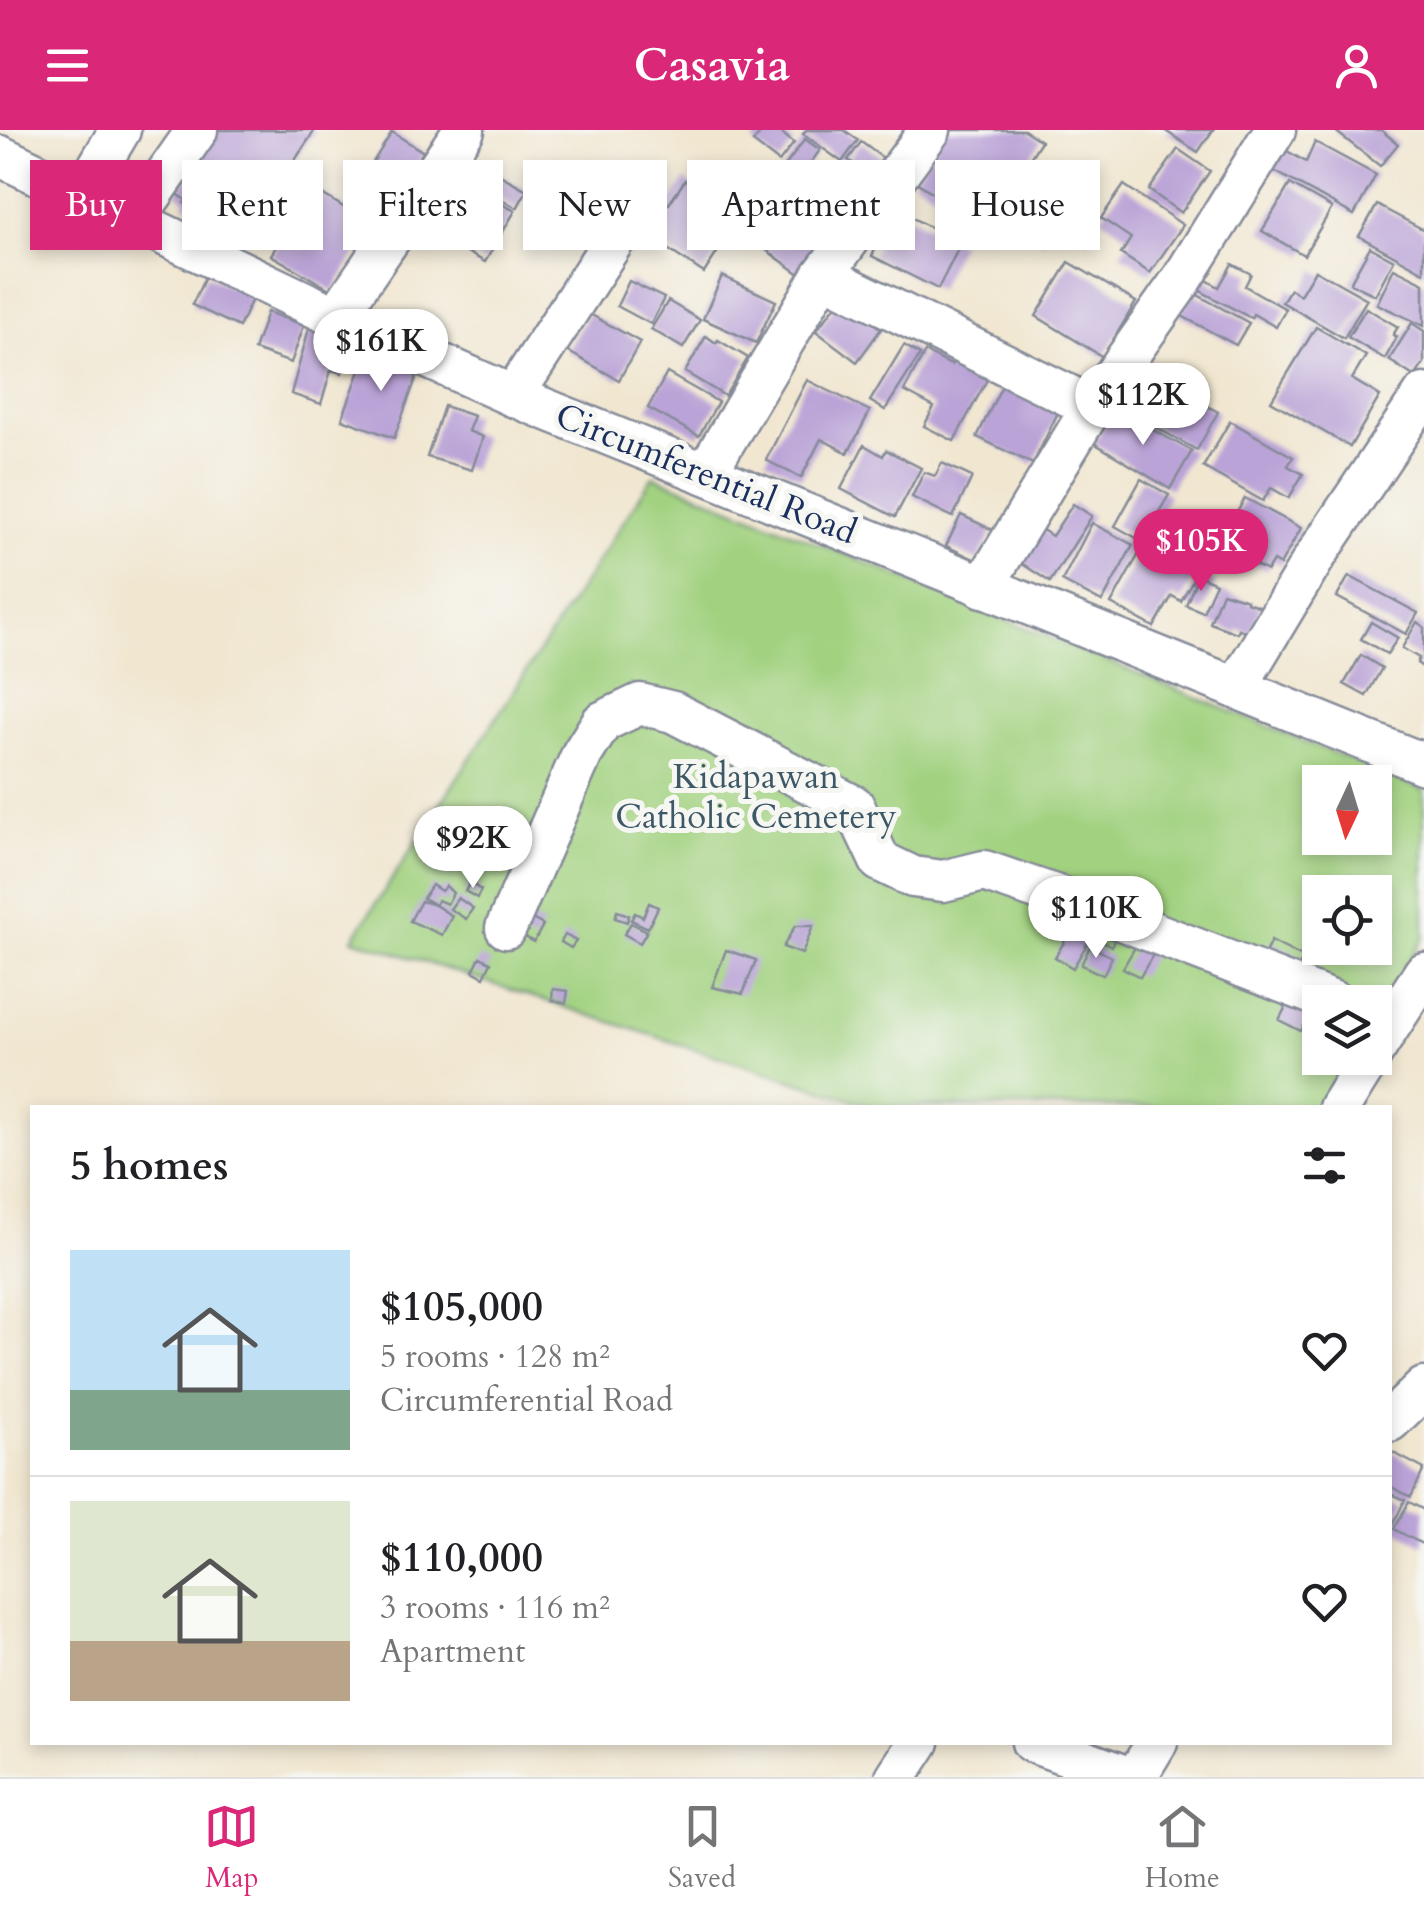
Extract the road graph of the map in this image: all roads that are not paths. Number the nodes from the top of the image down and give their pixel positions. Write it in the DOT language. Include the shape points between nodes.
graph roads {
  1 [pos="120,130"];
  2 [pos="197,130"];
  3 [pos="464,130"];
  4 [pos="930,130"];
  5 [pos="1274,130"];
  6 [pos="0,156"];
  7 [pos="102,160"];
  8 [pos="30,171"];
  9 [pos="162,180"];
  10 [pos="162,233"];
  11 [pos="608,250"];
  12 [pos="823,275"];
  13 [pos="336,316"];
  14 [pos="1424,394"];
  15 [pos="514,396"];
  16 [pos="1092,407"];
  17 [pos="706,473"];
  18 [pos="983,587"];
  19 [pos="1236,688"];
  20 [pos="1424,764"];
  21 [pos="506,928"];
  22 [pos="1424,973"];
  23 [pos="1302,990"];
  24 [pos="1392,1018"];
  25 [pos="1357,1075"];
  26 [pos="1340,1105"];
  27 [pos="1424,1388"];
  28 [pos="1392,1419"];
  29 [pos="917,1745"];
  30 [pos="1040,1745"];
  31 [pos="1156,1745"];
  32 [pos="896,1777"];
  33 [pos="1128,1777"];
  34 [pos="1136,1777"];
  1 -- 7 [label="street"];
  2 -- 9 [label="street"];
  3 -- 13 [label="street"];
  4 -- 12 [label="street"];
  5 -- 16 [label="street" via="1183,278"];
  6 -- 8 [label="street, Circumferential Road"];
  10 -- 13 [label="street, Circumferential Road"];
  11 -- 15 [label="street"];
  12 -- 16 [label="street"];
  12 -- 17 [label="street"];
  13 -- 15 [label="street, Circumferential Road"];
  14 -- 19 [label="street"];
  15 -- 17 [label="street, Circumferential Road"];
  16 -- 18 [label="street"];
  17 -- 18 [label="street, Circumferential Road"];
  18 -- 19 [label="street, Circumferential Road"];
  19 -- 20 [label="street, Circumferential Road"];
  21 -- 23 [label="street" via="582,754 602,722 640,704 673,712 854,806 880,861 913,878 984,871"];
  22 -- 24 [label="street"];
  25 -- 26 [label="street"];
  27 -- 28 [label="street"];
  29 -- 32 [label="street"];
  30 -- 33 [label="street"];
  31 -- 34 [label="street"];
}
